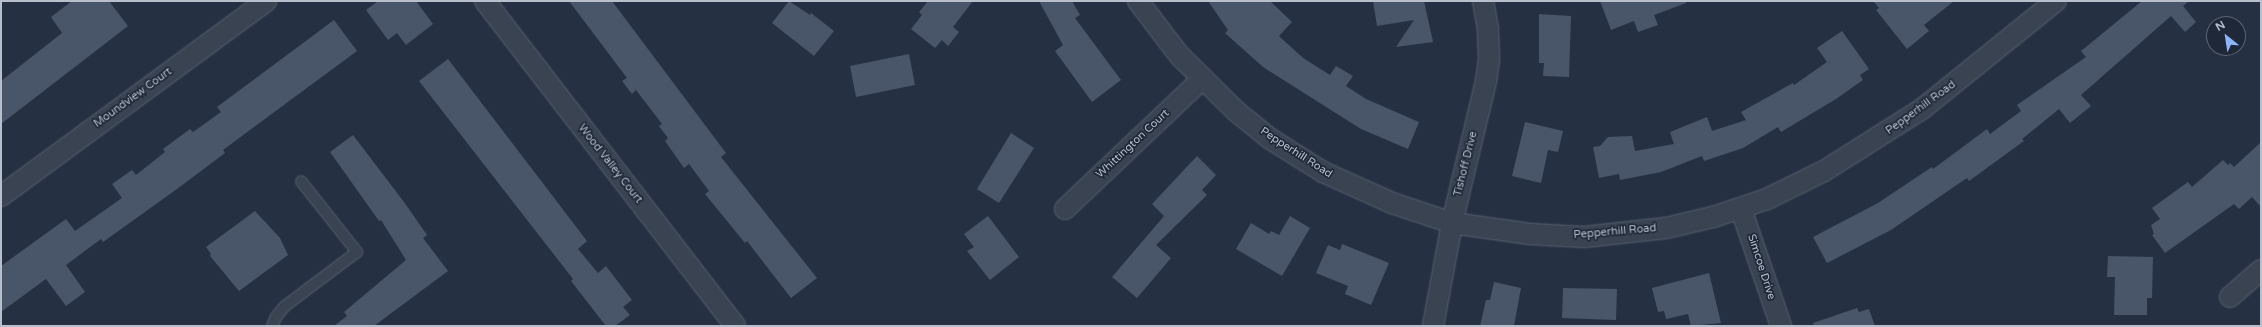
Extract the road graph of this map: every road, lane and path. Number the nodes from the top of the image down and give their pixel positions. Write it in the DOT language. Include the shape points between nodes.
graph roads {
  1 [pos="266,1"];
  2 [pos="485,1"];
  3 [pos="1138,1"];
  4 [pos="1483,1"];
  5 [pos="2056,1"];
  6 [pos="1202,79"];
  7 [pos="301,181"];
  8 [pos="1,196"];
  9 [pos="1741,209"];
  10 [pos="1064,210"];
  11 [pos="1452,223"];
  12 [pos="2261,270"];
  13 [pos="2230,297"];
  14 [pos="272,326"];
  15 [pos="734,326"];
  16 [pos="1433,326"];
  17 [pos="1781,326"];
  1 -- 8 [label="street, Moundview Court"];
  2 -- 15 [label="street, Wood Valley Court"];
  3 -- 6 [label="street, Pepperhill Road" via="1162,34"];
  4 -- 11 [label="street, Tishoff Drive" via="1488,29 1487,74"];
  5 -- 9 [label="street, Pepperhill Road" via="1922,109 1853,155 1817,175"];
  6 -- 10 [label="street, Whittington Court"];
  6 -- 11 [label="street, Pepperhill Road" via="1269,138 1323,172 1392,203"];
  7 -- 14 [label="lane" via="357,252 285,306 276,316"];
  9 -- 11 [label="street, Pepperhill Road" via="1666,228 1584,237 1530,234"];
  9 -- 17 [label="street, Simcoe Drive"];
  11 -- 16 [label="street, Tishoff Drive"];
  12 -- 13 [label="street"];
}
